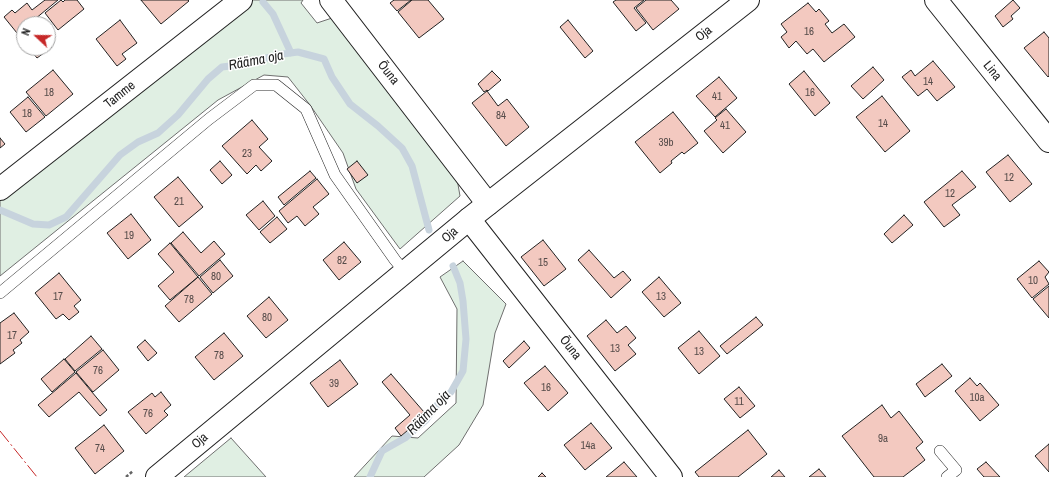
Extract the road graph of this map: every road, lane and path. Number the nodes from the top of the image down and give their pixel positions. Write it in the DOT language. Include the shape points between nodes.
graph roads {
  1 [pos="241,0"];
  2 [pos="331,0"];
  3 [pos="748,0"];
  4 [pos="936,0"];
  5 [pos="1049,141"];
  6 [pos="0,189"];
  7 [pos="488,204"];
  8 [pos="469,219"];
  9 [pos="405,272"];
  10 [pos="0,293"];
  11 [pos="940,451"];
  12 [pos="157,477"];
  13 [pos="671,477"];
  14 [pos="947,477"];
  1 -- 6 [label="street, Tamme"];
  2 -- 7 [label="street, Õuna"];
  3 -- 7 [label="street, Oja"];
  4 -- 5 [label="street, Lina"];
  7 -- 8 [label="street, Oja"];
  8 -- 9 [label="street, Oja"];
  8 -- 13 [label="street, Õuna"];
  9 -- 10 [label="lane" via="335,175 306,109 276,85 254,85 209,119"];
  9 -- 12 [label="street, Oja"];
  11 -- 14 [label="lane" via="956,470"];
}
